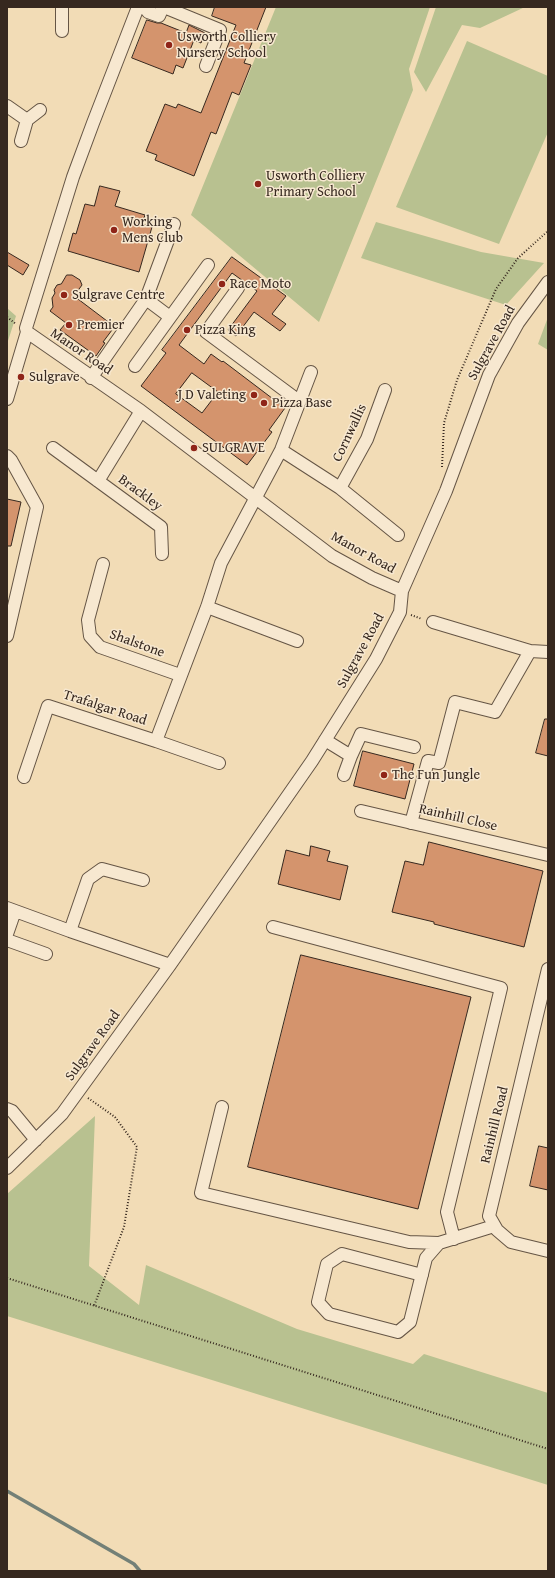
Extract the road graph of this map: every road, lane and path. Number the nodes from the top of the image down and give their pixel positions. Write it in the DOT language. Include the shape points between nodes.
graph roads {
  1 [pos="62,7"];
  2 [pos="138,7"];
  3 [pos="144,7"];
  4 [pos="164,7"];
  5 [pos="62,31"];
  6 [pos="206,66"];
  7 [pos="7,106"];
  8 [pos="40,110"];
  9 [pos="26,120"];
  10 [pos="21,141"];
  11 [pos="174,224"];
  12 [pos="548,231"];
  13 [pos="208,265"];
  14 [pos="548,282"];
  15 [pos="238,288"];
  16 [pos="146,299"];
  17 [pos="170,317"];
  18 [pos="27,332"];
  19 [pos="135,366"];
  20 [pos="312,372"];
  21 [pos="91,378"];
  22 [pos="385,390"];
  23 [pos="7,399"];
  24 [pos="299,401"];
  25 [pos="141,411"];
  26 [pos="53,448"];
  27 [pos="281,450"];
  28 [pos="7,456"];
  29 [pos="442,468"];
  30 [pos="98,481"];
  31 [pos="340,488"];
  32 [pos="255,498"];
  33 [pos="398,535"];
  34 [pos="162,554"];
  35 [pos="103,564"];
  36 [pos="402,591"];
  37 [pos="207,608"];
  38 [pos="400,612"];
  39 [pos="433,622"];
  40 [pos="7,636"];
  41 [pos="297,641"];
  42 [pos="530,651"];
  43 [pos="548,652"];
  44 [pos="180,675"];
  45 [pos="326,740"];
  46 [pos="156,741"];
  47 [pos="414,747"];
  48 [pos="351,756"];
  49 [pos="219,762"];
  50 [pos="344,775"];
  51 [pos="24,777"];
  52 [pos="361,811"];
  53 [pos="411,823"];
  54 [pos="548,855"];
  55 [pos="143,880"];
  56 [pos="11,910"];
  57 [pos="272,927"];
  58 [pos="70,932"];
  59 [pos="7,934"];
  60 [pos="7,940"];
  61 [pos="46,954"];
  62 [pos="170,965"];
  63 [pos="548,969"];
  64 [pos="78,1091"];
  65 [pos="222,1107"];
  66 [pos="7,1109"];
  67 [pos="36,1140"];
  68 [pos="7,1168"];
  69 [pos="494,1226"];
  70 [pos="454,1239"];
  71 [pos="439,1243"];
  72 [pos="548,1251"];
  73 [pos="422,1275"];
  74 [pos="7,1278"];
  75 [pos="94,1306"];
  76 [pos="548,1449"];
  1 -- 5 [label="street"];
  2 -- 18 [label="street, Manor Road" via="74,176 26,328"];
  3 -- 4 [label="street" via="148,12 160,16"];
  4 -- 6 [label="street" via="220,30"];
  7 -- 9 [label="street"];
  8 -- 9 [label="street"];
  9 -- 10 [label="street"];
  11 -- 16 [label="street"];
  12 -- 29 [label="path" via="518,258 496,289 457,380 444,423"];
  13 -- 17 [label="street"];
  14 -- 36 [label="street, Sulgrave Road" via="518,323 489,375 446,491"];
  15 -- 24 [label="street" via="206,332"];
  16 -- 17 [label="street"];
  16 -- 21 [label="street"];
  17 -- 19 [label="street"];
  18 -- 21 [label="street, Manor Road"];
  18 -- 23 [label="street"];
  20 -- 24 [label="street, Trafalgar Road"];
  21 -- 25 [label="street, Manor Road"];
  22 -- 31 [label="street, Cornwallis" via="367,439"];
  24 -- 27 [label="street, Trafalgar Road"];
  25 -- 30 [label="street, Brackley"];
  25 -- 32 [label="street, Manor Road"];
  26 -- 30 [label="street, Brackley"];
  27 -- 31 [label="street, Cornwallis"];
  27 -- 32 [label="street, Trafalgar Road"];
  28 -- 40 [label="street" via="37,507"];
  30 -- 34 [label="street, Brackley" via="161,527"];
  31 -- 33 [label="street, Cornwallis"];
  32 -- 36 [label="street, Manor Road" via="332,556"];
  32 -- 37 [label="street, Trafalgar Road" via="221,562"];
  35 -- 44 [label="street, Shalstone" via="88,620 90,636 100,647"];
  36 -- 38 [label="street, Sulgrave Road"];
  37 -- 41 [label="street"];
  37 -- 44 [label="street, Trafalgar Road"];
  38 -- 39 [label="path"];
  38 -- 45 [label="street, Sulgrave Road" via="376,659"];
  39 -- 42 [label="street"];
  42 -- 43 [label="street"];
  42 -- 53 [label="street" via="495,712 455,702 439,763 428,761"];
  44 -- 46 [label="street, Trafalgar Road"];
  45 -- 48 [label="street"];
  45 -- 62 [label="street, Sulgrave Road"];
  46 -- 49 [label="street, Trafalgar Road"];
  46 -- 51 [label="street, Trafalgar Road" via="48,706"];
  47 -- 48 [label="street" via="361,734"];
  48 -- 50 [label="street"];
  52 -- 53 [label="street, Rainhill Close"];
  53 -- 54 [label="street, Rainhill Close"];
  55 -- 58 [label="street" via="102,870 88,879"];
  56 -- 58 [label="street"];
  56 -- 59 [label="street"];
  57 -- 70 [label="street" via="501,988 446,1212"];
  58 -- 62 [label="street"];
  60 -- 61 [label="street"];
  62 -- 64 [label="street, Sulgrave Road"];
  63 -- 69 [label="street, Rainhill Road" via="489,1216"];
  64 -- 67 [label="street, Sulgrave Road" via="62,1114"];
  64 -- 75 [label="path" via="115,1117 137,1148 124,1227"];
  65 -- 71 [label="street" via="201,1193 409,1242"];
  66 -- 67 [label="street" via="12,1111"];
  67 -- 68 [label="street, Sulgrave Road"];
  69 -- 70 [label="street"];
  69 -- 72 [label="street" via="511,1242"];
  70 -- 71 [label="street"];
  71 -- 73 [label="street" via="426,1258"];
  73 -- 73 [label="street" via="410,1322 398,1332 329,1314 318,1302 327,1264 342,1254"];
  74 -- 75 [label="path"];
  75 -- 76 [label="path"];
}
